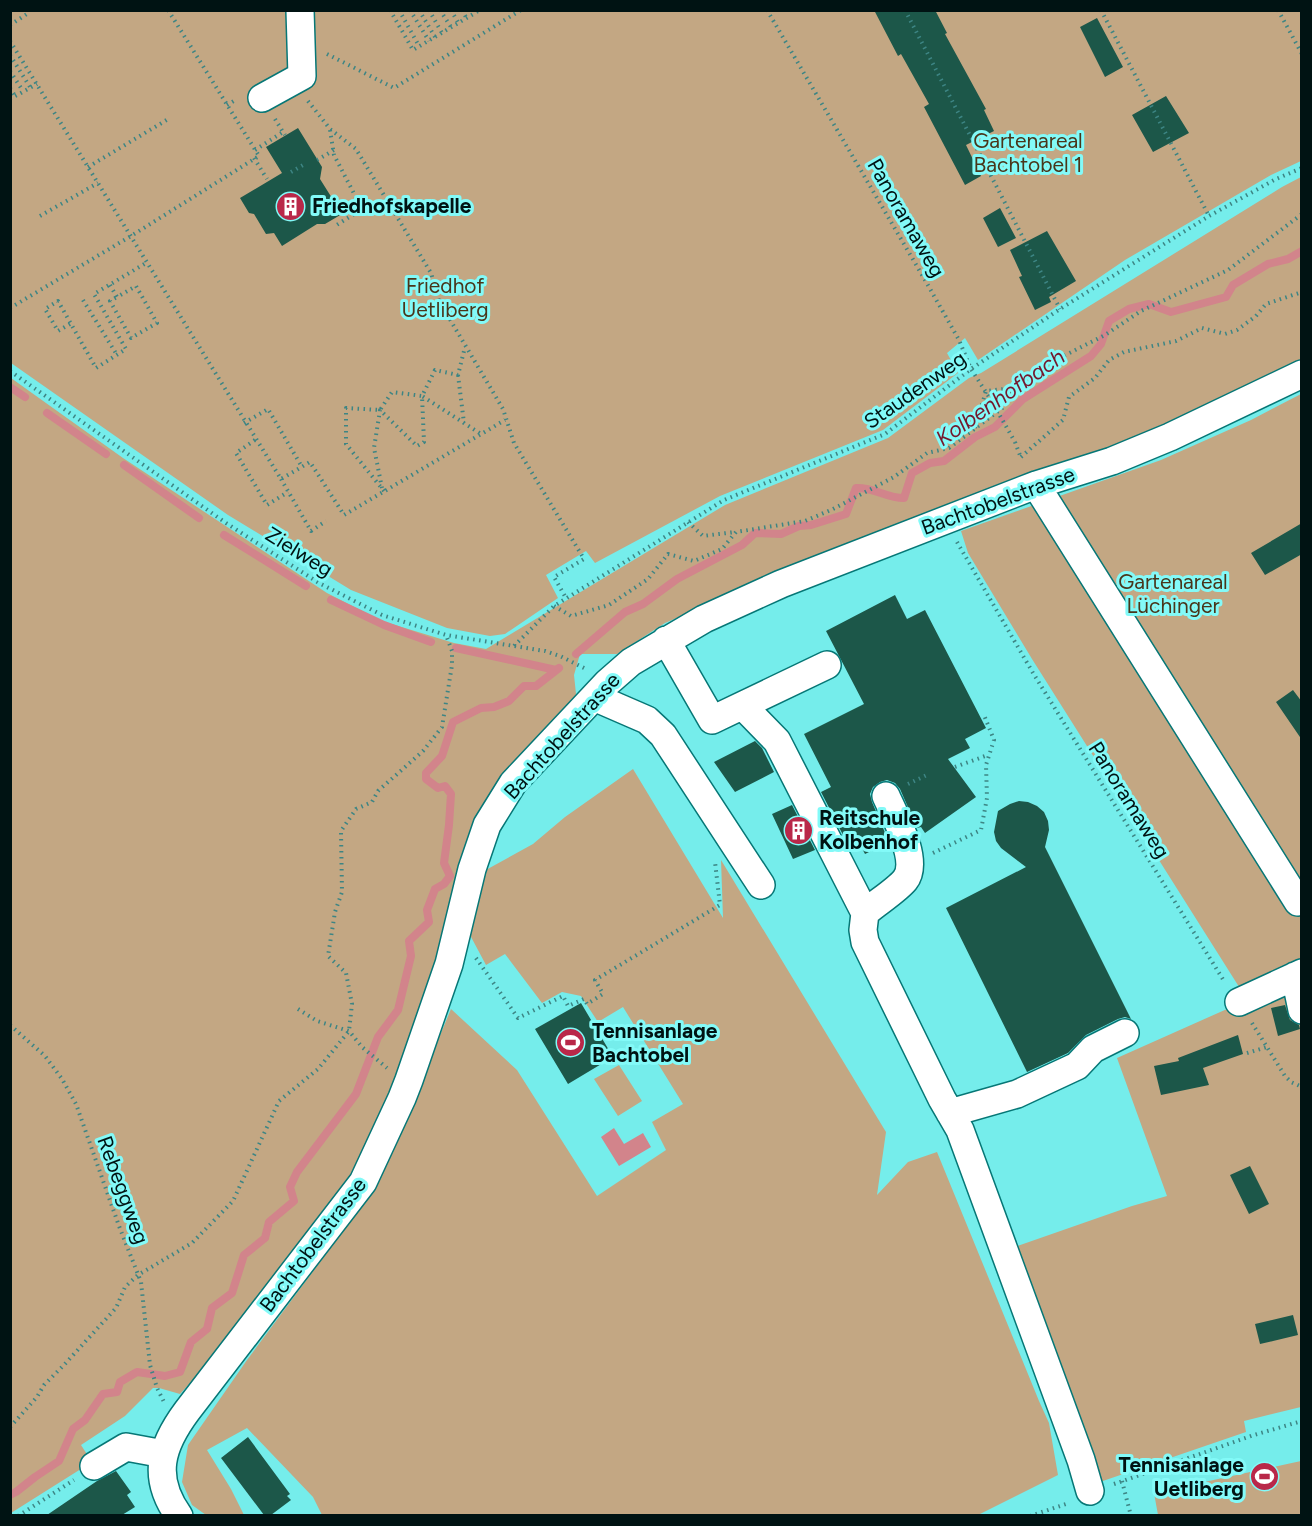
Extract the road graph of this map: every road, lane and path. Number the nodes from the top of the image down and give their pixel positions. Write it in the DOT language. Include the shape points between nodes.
graph roads {
  1 [pos="168,10"];
  2 [pos="300,10"];
  3 [pos="390,10"];
  4 [pos="399,10"];
  5 [pos="410,10"];
  6 [pos="419,10"];
  7 [pos="429,10"];
  8 [pos="440,10"];
  9 [pos="451,10"];
  10 [pos="462,10"];
  11 [pos="521,10"];
  12 [pos="767,10"];
  13 [pos="904,10"];
  14 [pos="1101,10"];
  15 [pos="1278,10"];
  16 [pos="476,11"];
  17 [pos="30,12"];
  18 [pos="467,19"];
  19 [pos="459,24"];
  20 [pos="10,25"];
  21 [pos="451,27"];
  22 [pos="442,33"];
  23 [pos="435,37"];
  24 [pos="429,40"];
  25 [pos="10,41"];
  26 [pos="301,46"];
  27 [pos="419,46"];
  28 [pos="1302,54"];
  29 [pos="10,55"];
  30 [pos="10,71"];
  31 [pos="37,84"];
  32 [pos="30,87"];
  33 [pos="10,88"];
  34 [pos="23,92"];
  35 [pos="304,96"];
  36 [pos="13,97"];
  37 [pos="262,98"];
  38 [pos="227,105"];
  39 [pos="170,118"];
  40 [pos="278,125"];
  41 [pos="330,129"];
  42 [pos="255,150"];
  43 [pos="334,150"];
  44 [pos="254,158"];
  45 [pos="317,160"];
  46 [pos="303,165"];
  47 [pos="88,167"];
  48 [pos="1302,168"];
  49 [pos="291,172"];
  50 [pos="267,179"];
  51 [pos="98,183"];
  52 [pos="1302,214"];
  53 [pos="40,216"];
  54 [pos="1209,216"];
  55 [pos="335,226"];
  56 [pos="131,236"];
  57 [pos="146,263"];
  58 [pos="110,285"];
  59 [pos="1302,292"];
  60 [pos="117,297"];
  61 [pos="83,300"];
  62 [pos="10,308"];
  63 [pos="1060,309"];
  64 [pos="70,324"];
  65 [pos="466,346"];
  66 [pos="117,355"];
  67 [pos="972,369"];
  68 [pos="10,371"];
  69 [pos="1302,374"];
  70 [pos="458,375"];
  71 [pos="1015,388"];
  72 [pos="986,391"];
  73 [pos="422,396"];
  74 [pos="380,410"];
  75 [pos="505,420"];
  76 [pos="244,423"];
  77 [pos="464,423"];
  78 [pos="975,428"];
  79 [pos="481,434"];
  80 [pos="255,440"];
  81 [pos="1015,442"];
  82 [pos="1020,457"];
  83 [pos="302,467"];
  84 [pos="280,479"];
  85 [pos="1036,485"];
  86 [pos="383,490"];
  87 [pos="288,492"];
  88 [pos="941,520"];
  89 [pos="326,521"];
  90 [pos="688,522"];
  91 [pos="736,532"];
  92 [pos="566,598"];
  93 [pos="554,606"];
  94 [pos="446,635"];
  95 [pos="666,640"];
  96 [pos="514,646"];
  97 [pos="826,665"];
  98 [pos="600,690"];
  99 [pos="743,706"];
  100 [pos="984,715"];
  101 [pos="989,754"];
  102 [pos="955,767"];
  103 [pos="886,796"];
  104 [pos="714,855"];
  105 [pos="909,857"];
  106 [pos="761,885"];
  107 [pos="1298,902"];
  108 [pos="865,914"];
  109 [pos="456,931"];
  110 [pos="1298,975"];
  111 [pos="1239,1002"];
  112 [pos="298,1009"];
  113 [pos="1302,1010"];
  114 [pos="10,1025"];
  115 [pos="349,1031"];
  116 [pos="1125,1033"];
  117 [pos="1267,1047"];
  118 [pos="1247,1053"];
  119 [pos="384,1067"];
  120 [pos="1302,1088"];
  121 [pos="950,1113"];
  122 [pos="138,1275"];
  123 [pos="157,1388"];
  124 [pos="1302,1421"];
  125 [pos="10,1427"];
  126 [pos="164,1454"];
  127 [pos="94,1466"];
  128 [pos="1122,1482"];
  129 [pos="1090,1491"];
  130 [pos="18,1515"];
  131 [pos="179,1515"];
  132 [pos="1030,1515"];
  133 [pos="1131,1515"];
  1 -- 38 [label="path"];
  2 -- 26 [label="street"];
  3 -- 27 [label="path" via="413,50"];
  4 -- 27 [label="path"];
  5 -- 24 [label="path"];
  6 -- 23 [label="path"];
  7 -- 22 [label="path"];
  8 -- 21 [label="path"];
  9 -- 19 [label="path"];
  10 -- 18 [label="path"];
  11 -- 26 [label="path" via="394,88 322,52"];
  12 -- 67 [label="path, Panoramaweg" via="925,280"];
  13 -- 63 [label="path"];
  14 -- 54 [label="path"];
  15 -- 28 [label="path"];
  16 -- 18 [label="path"];
  17 -- 20 [label="path"];
  18 -- 19 [label="path"];
  19 -- 21 [label="path"];
  21 -- 22 [label="path"];
  22 -- 23 [label="path"];
  23 -- 24 [label="path"];
  24 -- 27 [label="path"];
  25 -- 31 [label="path"];
  26 -- 37 [label="street" via="302,76"];
  29 -- 32 [label="path"];
  30 -- 34 [label="path"];
  31 -- 32 [label="path"];
  31 -- 47 [label="path"];
  32 -- 34 [label="path"];
  33 -- 36 [label="path"];
  34 -- 36 [label="path"];
  35 -- 41 [label="path"];
  37 -- 38 [label="path" via="255,87"];
  38 -- 42 [label="path"];
  39 -- 47 [label="path"];
  40 -- 42 [label="path" via="284,133"];
  41 -- 43 [label="path"];
  41 -- 65 [label="path" via="356,149 430,273 439,301"];
  42 -- 44 [label="path" via="258,156"];
  43 -- 45 [label="path"];
  43 -- 55 [label="path" via="362,209"];
  44 -- 50 [label="path"];
  44 -- 56 [label="path"];
  46 -- 49 [label="path"];
  47 -- 51 [label="path"];
  48 -- 54 [label="path, Staudenweg"];
  51 -- 53 [label="path"];
  51 -- 56 [label="path"];
  52 -- 71 [label="path" via="1228,270 1141,311 1105,335 1038,369"];
  54 -- 63 [label="path, Staudenweg"];
  56 -- 57 [label="path"];
  56 -- 62 [label="path"];
  57 -- 58 [label="path"];
  57 -- 76 [label="path"];
  58 -- 60 [label="path"];
  58 -- 66 [label="path" via="94,294 126,349"];
  59 -- 82 [label="path" via="1266,304 1238,330 1225,334 1202,328 1109,360 1095,378 1069,397 1063,420"];
  60 -- 60 [label="path" via="136,286 157,323 131,338 110,301"];
  61 -- 66 [label="path"];
  63 -- 67 [label="path, Staudenweg"];
  64 -- 64 [label="path" via="58,302 45,309 58,332"];
  64 -- 66 [label="path" via="96,368"];
  65 -- 70 [label="path"];
  65 -- 75 [label="path"];
  67 -- 72 [label="path, Panoramaweg"];
  67 -- 90 [label="path, Staudenweg" via="885,434 724,500"];
  68 -- 94 [label="path, Zielweg" via="226,523 319,583 382,615"];
  69 -- 85 [label="street, Bachtobelstrasse" via="1170,437 1112,461"];
  70 -- 73 [label="path" via="435,370"];
  70 -- 77 [label="path"];
  71 -- 72 [label="path"];
  71 -- 78 [label="path" via="1005,406"];
  72 -- 78 [label="path"];
  72 -- 81 [label="path, Panoramaweg, bridge"];
  73 -- 74 [label="path" via="392,392"];
  73 -- 74 [label="path" via="424,442 417,446"];
  73 -- 77 [label="path"];
  74 -- 86 [label="path" via="374,448"];
  74 -- 86 [label="path" via="346,408 346,444"];
  75 -- 79 [label="path"];
  75 -- 92 [label="path" via="514,443 584,559 554,577"];
  76 -- 80 [label="path"];
  76 -- 83 [label="path" via="268,409"];
  77 -- 79 [label="path"];
  78 -- 91 [label="path" via="949,448 927,453 894,477 805,521"];
  79 -- 86 [label="path"];
  80 -- 84 [label="path"];
  80 -- 87 [label="path" via="236,453 267,505"];
  83 -- 84 [label="path"];
  83 -- 86 [label="path" via="310,462 344,515"];
  84 -- 87 [label="path"];
  85 -- 88 [label="street, Bachtobelstrasse"];
  85 -- 107 [label="street"];
  87 -- 89 [label="path" via="311,531"];
  88 -- 95 [label="street, Bachtobelstrasse" via="781,584"];
  88 -- 111 [label="path, Panoramaweg" via="953,533 1033,673"];
  90 -- 91 [label="path" via="703,536"];
  90 -- 92 [label="path, Staudenweg"];
  91 -- 93 [label="path" via="722,549 694,561 668,554 648,579 609,605 571,616"];
  92 -- 93 [label="path, Staudenweg"];
  93 -- 96 [label="path, Staudenweg"];
  94 -- 96 [label="path, Zielweg"];
  94 -- 115 [label="path" via="452,651 442,727 423,751 378,791 372,802 356,809 341,831 342,892 328,956 346,973 352,1004"];
  95 -- 98 [label="street, Bachtobelstrasse" via="631,662"];
  95 -- 99 [label="street" via="712,720"];
  96 -- 98 [label="path, Zielweg" via="574,662"];
  97 -- 99 [label="street"];
  98 -- 106 [label="street" via="663,735"];
  98 -- 109 [label="street, Bachtobelstrasse" via="513,783 488,825"];
  99 -- 108 [label="street" via="777,741"];
  100 -- 101 [label="path" via="994,740"];
  101 -- 102 [label="path"];
  101 -- 105 [label="path" via="981,830 927,856 924,850"];
  103 -- 105 [label="street"];
  104 -- 109 [label="path" via="720,905 596,980 603,994 587,1004 584,999 568,1006 563,996 518,1018"];
  105 -- 108 [label="street" via="905,879"];
  108 -- 121 [label="street" via="865,942"];
  109 -- 126 [label="street, Bachtobelstrasse" via="449,964 402,1098 363,1182 187,1410"];
  110 -- 111 [label="street"];
  110 -- 113 [label="street"];
  111 -- 117 [label="path, Panoramaweg"];
  112 -- 115 [label="path" via="317,1021"];
  114 -- 122 [label="path, Rebeggweg" via="45,1056 76,1104"];
  115 -- 119 [label="path"];
  115 -- 122 [label="path" via="318,1069 279,1101 233,1201 192,1243"];
  116 -- 121 [label="street" via="1093,1049 1077,1066 1017,1094"];
  117 -- 118 [label="path"];
  117 -- 120 [label="path, Panoramaweg" via="1285,1076"];
  121 -- 129 [label="street" via="964,1141"];
  122 -- 123 [label="path, Rebeggweg" via="150,1365"];
  122 -- 125 [label="path" via="125,1287 116,1308"];
  124 -- 128 [label="path"];
  126 -- 127 [label="street" via="126,1447"];
  126 -- 131 [label="street" via="165,1492"];
  127 -- 130 [label="path"];
  128 -- 129 [label="path"];
  128 -- 133 [label="path"];
  129 -- 132 [label="path" via="1071,1502"];
}
